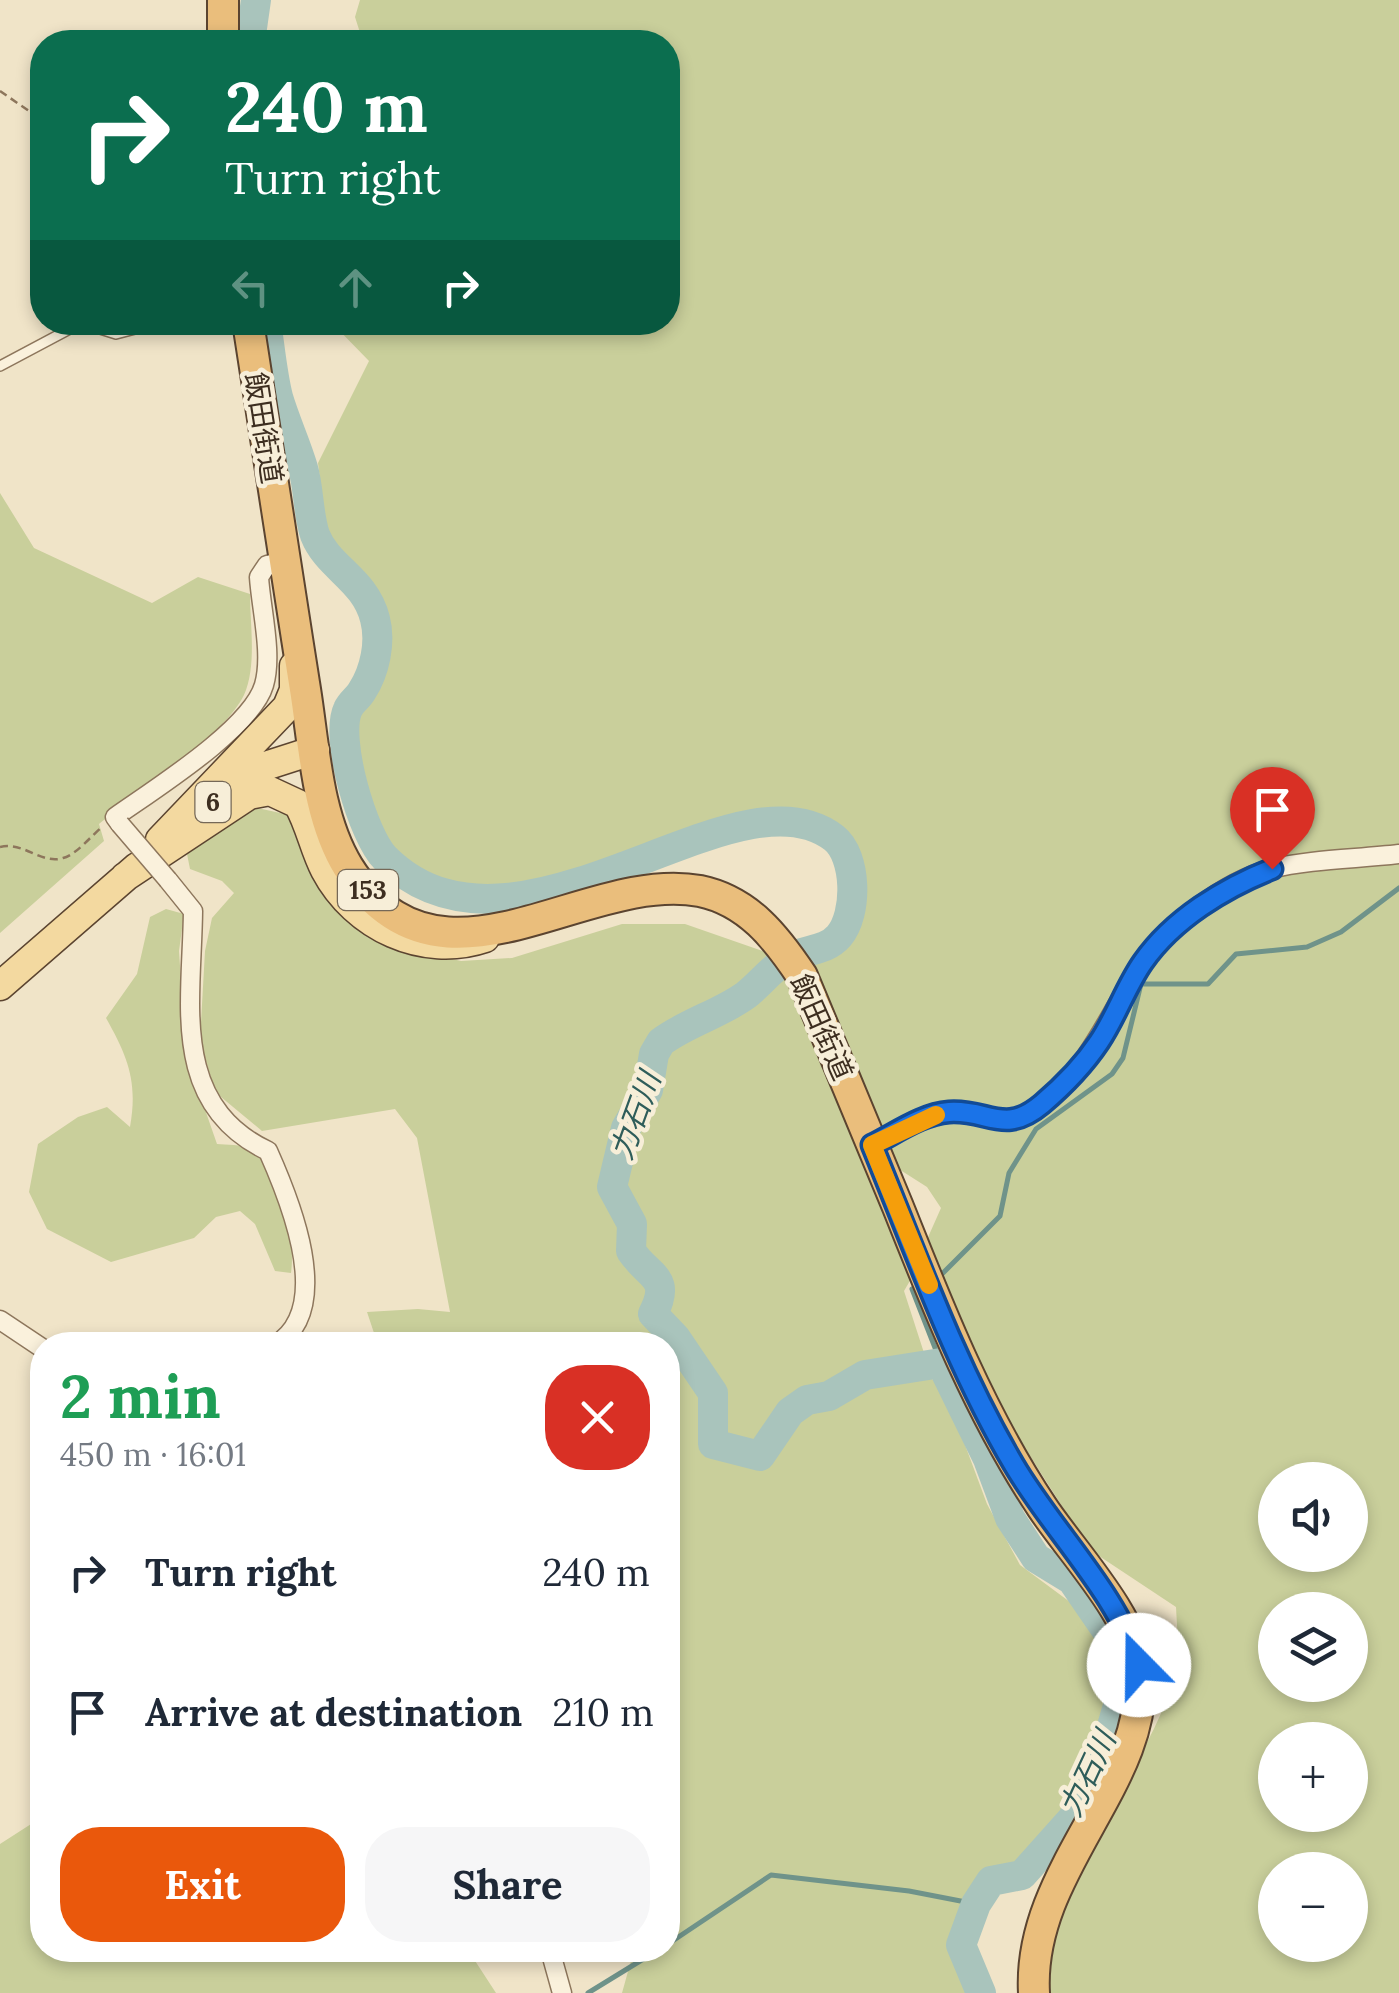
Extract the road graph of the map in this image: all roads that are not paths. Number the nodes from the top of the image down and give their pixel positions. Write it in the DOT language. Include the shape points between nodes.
graph roads {
  1 [pos="223,0"];
  2 [pos="223,30"];
  3 [pos="60,335"];
  4 [pos="250,335"];
  5 [pos="0,366"];
  6 [pos="285,560"];
  7 [pos="292,605"];
  8 [pos="315,750"];
  9 [pos="1399,854"];
  10 [pos="125,877"];
  11 [pos="508,930"];
  12 [pos="0,986"];
  13 [pos="872,1145"];
  14 [pos="0,1320"];
  15 [pos="291,1332"];
  16 [pos="30,1340"];
  17 [pos="553,1962"];
  18 [pos="562,1993"];
  19 [pos="1034,1993"];
  1 -- 2 [label="highway"];
  3 -- 5 [label="lane"];
  4 -- 6 [label="highway, 飯田街道 / 153"];
  6 -- 7 [label="highway, 飯田街道 / 153"];
  6 -- 15 [label="street, bridge" via="267,565 259,577 266,670 260,694 196,760 118,820 193,912 190,1051 202,1088 236,1136 268,1150 298,1220 302,1309"];
  7 -- 8 [label="highway, 飯田街道 / 153"];
  7 -- 10 [label="main road" via="294,690 287,708"];
  8 -- 10 [label="main road, 6" via="276,760 244,778"];
  8 -- 11 [label="highway, 飯田街道 / 153" via="335,841 382,904 447,932"];
  9 -- 13 [label="street" via="1272,869 1248,878 1175,928 1144,960 1098,1043 1042,1104 1017,1120 950,1112"];
  10 -- 11 [label="main road" via="249,795 270,790 298,804 332,882 385,930 452,946"];
  10 -- 12 [label="main road, 6"];
  11 -- 13 [label="highway, 飯田街道 / 153" via="582,904 662,892 701,892 750,914 793,963"];
  13 -- 19 [label="highway, 飯田街道 / 153" via="967,1374 1014,1466 1118,1615 1139,1665 1133,1735 1051,1893 1032,1958"];
  14 -- 16 [label="street"];
  17 -- 18 [label="street"];
}
